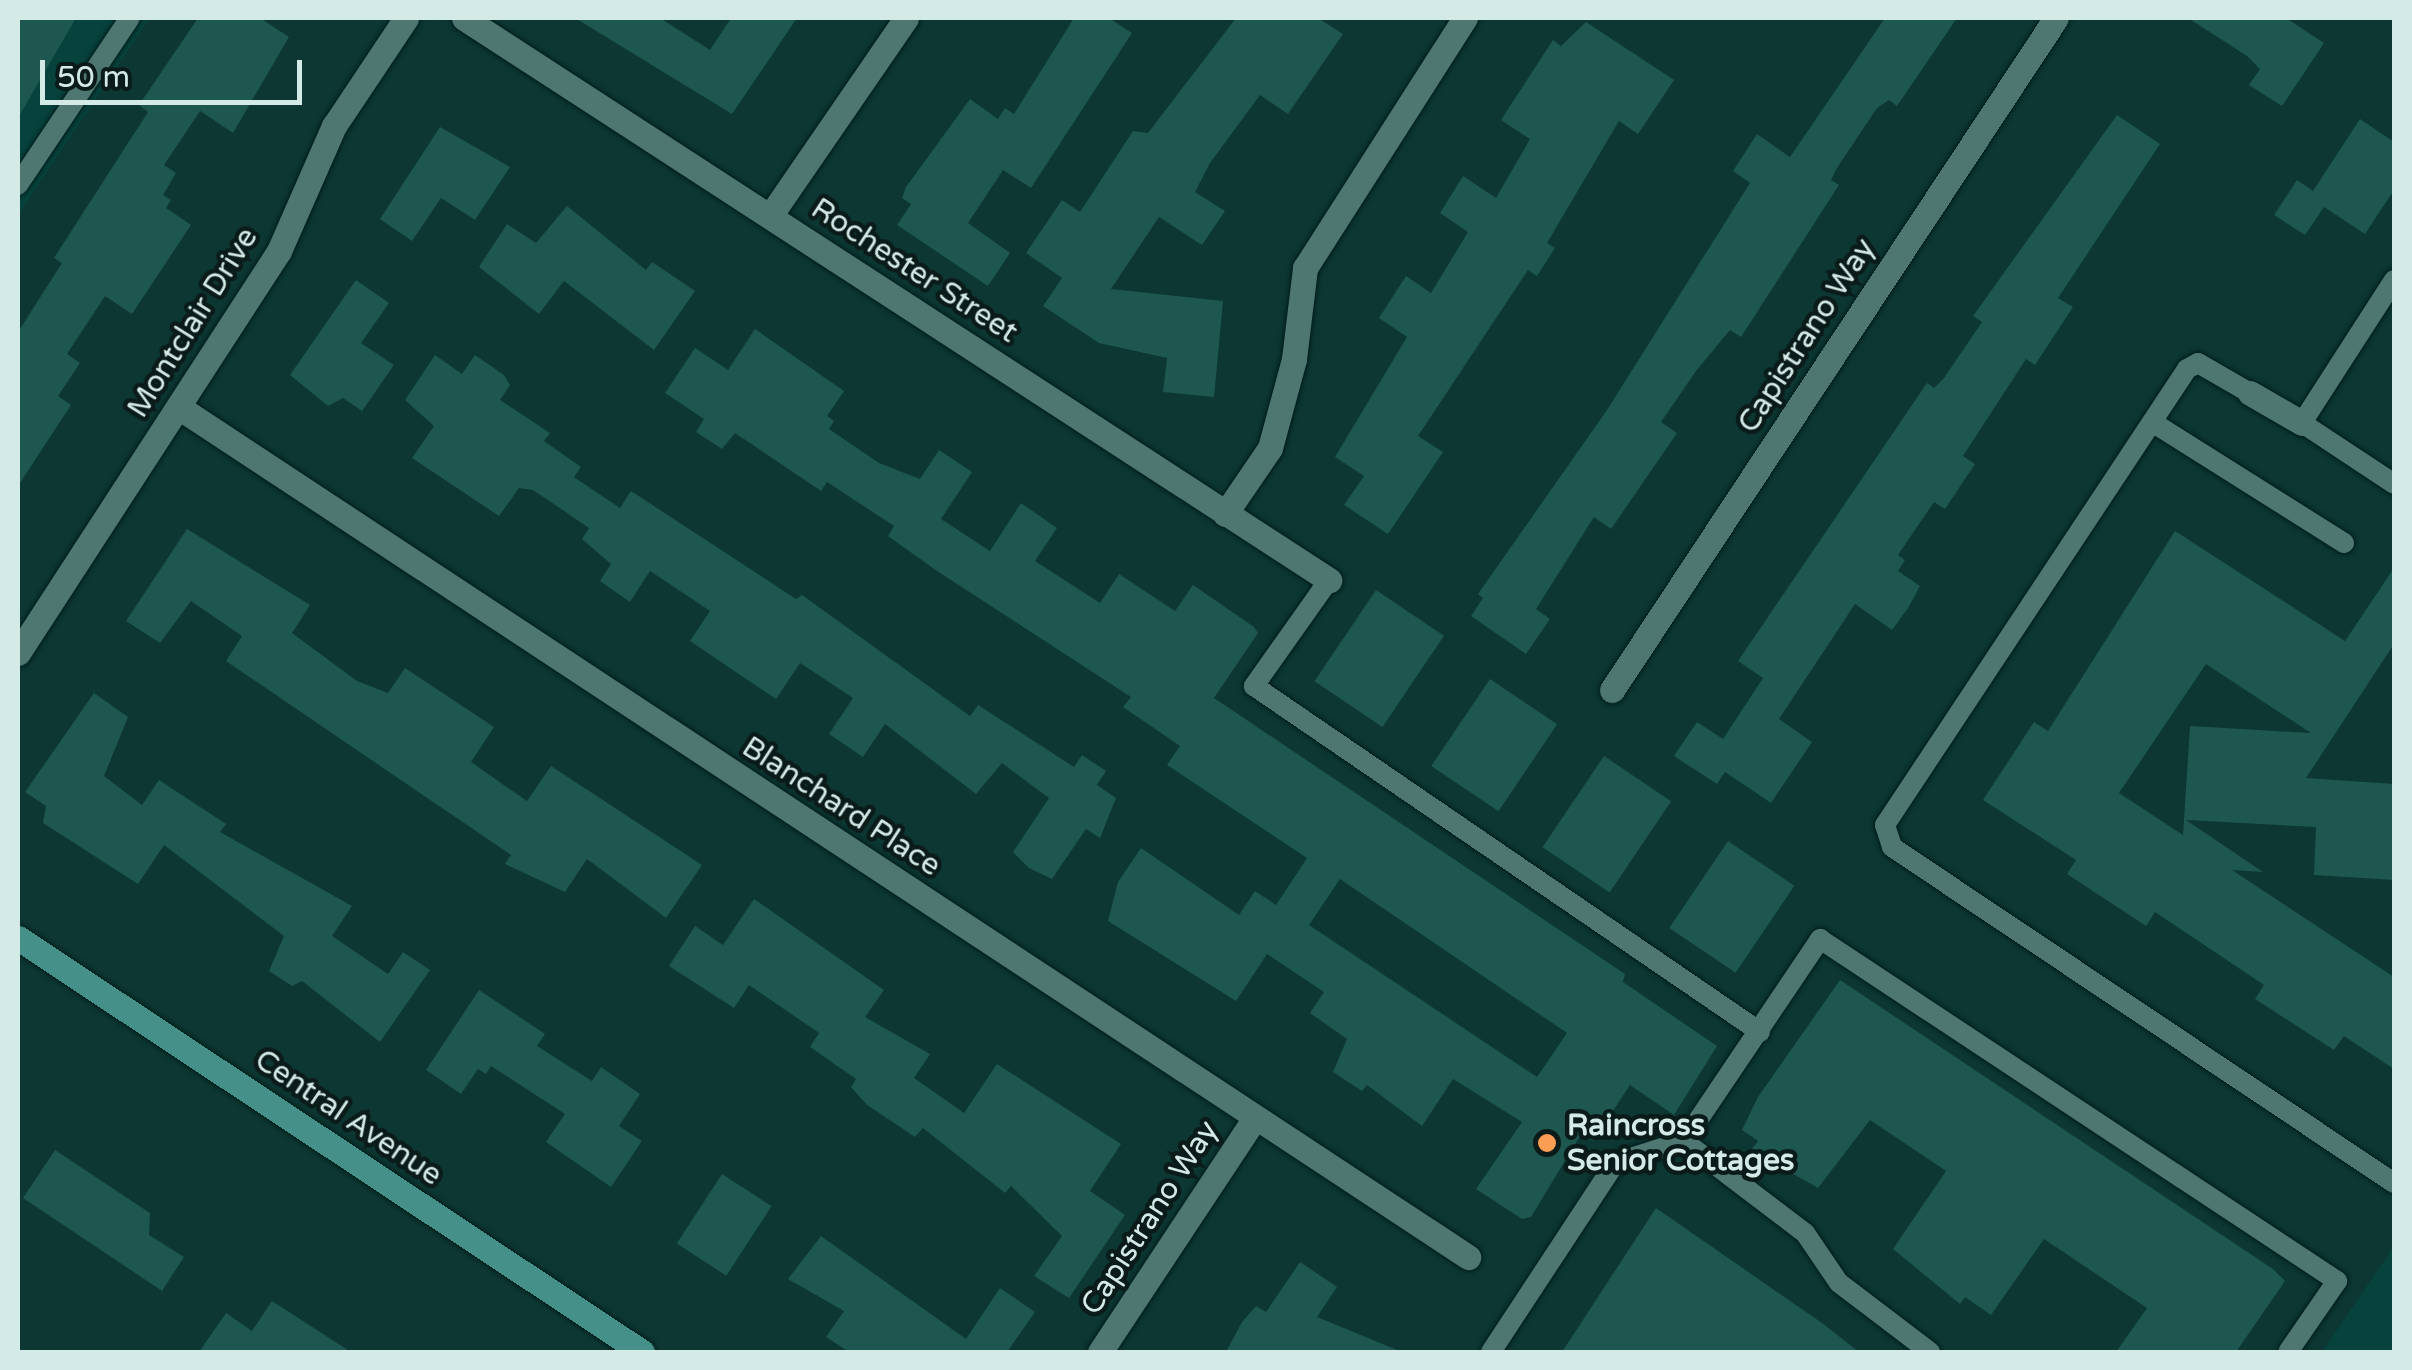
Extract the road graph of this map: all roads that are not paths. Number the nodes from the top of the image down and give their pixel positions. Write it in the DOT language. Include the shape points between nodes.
graph roads {
  1 [pos="130,18"];
  2 [pos="406,18"];
  3 [pos="464,18"];
  4 [pos="906,18"];
  5 [pos="1465,18"];
  6 [pos="2056,18"];
  7 [pos="18,185"];
  8 [pos="770,216"];
  9 [pos="2394,280"];
  10 [pos="2250,393"];
  11 [pos="180,408"];
  12 [pos="2152,422"];
  13 [pos="2302,423"];
  14 [pos="2394,484"];
  15 [pos="1225,514"];
  16 [pos="2344,544"];
  17 [pos="1328,580"];
  18 [pos="18,654"];
  19 [pos="1612,690"];
  20 [pos="18,938"];
  21 [pos="1760,1032"];
  22 [pos="1254,1119"];
  23 [pos="1684,1141"];
  24 [pos="2394,1183"];
  25 [pos="1468,1258"];
  26 [pos="642,1352"];
  27 [pos="1100,1352"];
  28 [pos="1491,1352"];
  29 [pos="1930,1352"];
  30 [pos="2288,1352"];
  1 -- 7 [label="lane"];
  2 -- 11 [label="street, Montclair Drive" via="334,126 279,251"];
  3 -- 8 [label="street, Rochester Street"];
  4 -- 8 [label="street"];
  5 -- 15 [label="street" via="1306,268 1294,360 1270,448"];
  6 -- 19 [label="street, Capistrano Way"];
  8 -- 15 [label="street, Rochester Street"];
  9 -- 13 [label="lane"];
  10 -- 12 [label="lane" via="2198,362"];
  10 -- 13 [label="street"];
  11 -- 18 [label="street, Montclair Drive"];
  11 -- 22 [label="street, Blanchard Place"];
  12 -- 16 [label="lane"];
  12 -- 24 [label="lane" via="1884,825 1892,847"];
  13 -- 14 [label="lane"];
  15 -- 17 [label="street, Rochester Street"];
  17 -- 21 [label="lane" via="1254,686"];
  20 -- 26 [label="main road, Central Avenue"];
  21 -- 23 [label="lane"];
  21 -- 30 [label="lane" via="1820,939 2337,1282"];
  22 -- 25 [label="street, Blanchard Place"];
  22 -- 27 [label="street, Capistrano Way"];
  23 -- 28 [label="lane" via="1615,1162"];
  23 -- 29 [label="lane" via="1805,1234 1839,1283"];
}
